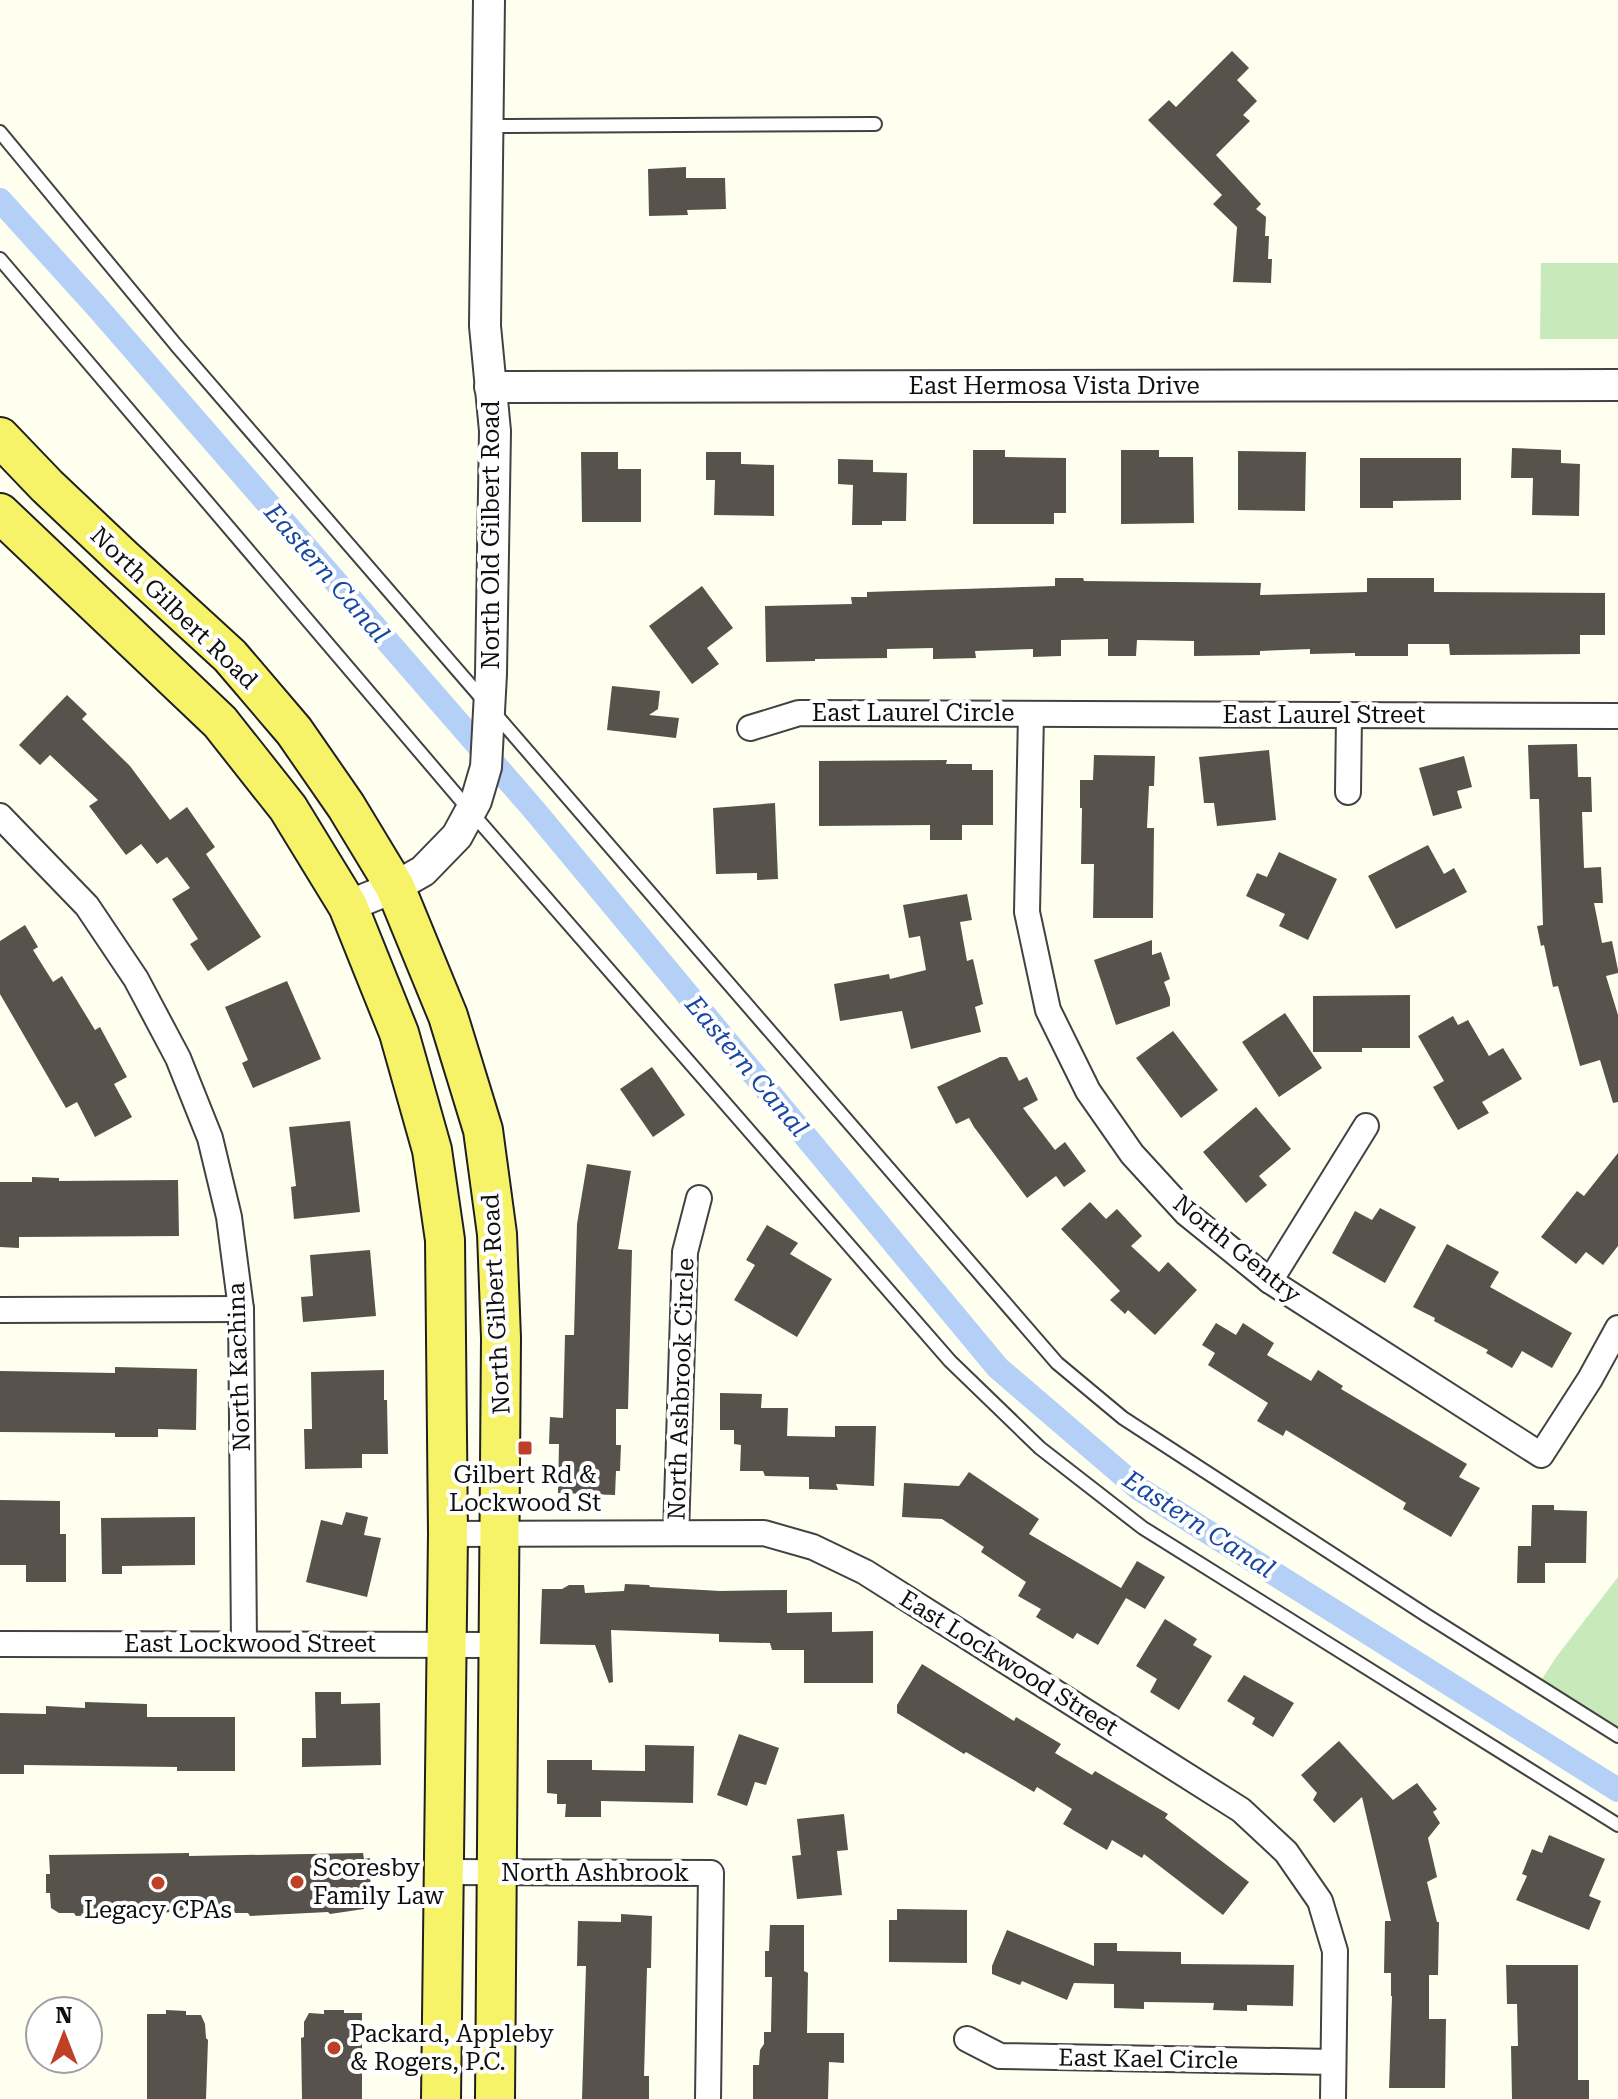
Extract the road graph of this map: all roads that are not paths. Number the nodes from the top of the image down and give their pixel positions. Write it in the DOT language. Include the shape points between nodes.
graph roads {
  1 [pos="489,0"];
  2 [pos="875,124"];
  3 [pos="487,126"];
  4 [pos="0,132"];
  5 [pos="0,259"];
  6 [pos="1618,385"];
  7 [pos="490,387"];
  8 [pos="0,437"];
  9 [pos="0,513"];
  10 [pos="489,713"];
  11 [pos="1031,714"];
  12 [pos="1349,716"];
  13 [pos="1618,716"];
  14 [pos="750,728"];
  15 [pos="1348,792"];
  16 [pos="473,807"];
  17 [pos="3,819"];
  18 [pos="395,887"];
  19 [pos="348,906"];
  20 [pos="1366,1126"];
  21 [pos="699,1198"];
  22 [pos="1270,1281"];
  23 [pos="241,1309"];
  24 [pos="0,1310"];
  25 [pos="1618,1328"];
  26 [pos="676,1533"];
  27 [pos="448,1534"];
  28 [pos="500,1535"];
  29 [pos="244,1643"];
  30 [pos="0,1644"];
  31 [pos="446,1645"];
  32 [pos="499,1645"];
  33 [pos="1618,1736"];
  34 [pos="1618,1825"];
  35 [pos="444,1872"];
  36 [pos="497,1872"];
  37 [pos="967,2039"];
  38 [pos="1333,2062"];
  39 [pos="441,2099"];
  40 [pos="495,2099"];
  41 [pos="708,2099"];
  42 [pos="1333,2099"];
  1 -- 3 [label="street, North Old Gilbert Road"];
  2 -- 3 [label="lane"];
  3 -- 7 [label="street, North Old Gilbert Road" via="485,326"];
  4 -- 10 [label="lane"];
  5 -- 16 [label="lane"];
  6 -- 7 [label="street, East Hermosa Vista Drive"];
  7 -- 10 [label="street, North Old Gilbert Road" via="495,431"];
  8 -- 18 [label="main road, North Gilbert Road" via="230,656 294,731"];
  9 -- 19 [label="main road, North Gilbert Road" via="220,722 288,808"];
  10 -- 16 [label="street, North Old Gilbert Road" via="486,767"];
  10 -- 33 [label="lane" via="1057,1363 1123,1418"];
  11 -- 12 [label="street, East Laurel Street"];
  11 -- 14 [label="street, East Laurel Circle" via="799,713"];
  11 -- 22 [label="street, North Gentry" via="1027,912 1048,1010 1088,1091 1132,1154 1186,1213"];
  12 -- 13 [label="street, East Laurel Street"];
  12 -- 15 [label="street"];
  16 -- 18 [label="street, North Old Gilbert Road" via="457,836 423,871"];
  16 -- 34 [label="lane" via="950,1361 1040,1448 1143,1528"];
  17 -- 23 [label="street, North Kachina" via="87,906 136,979 178,1058 210,1138 229,1217"];
  18 -- 19 [label="street, North Old Gilbert Road"];
  18 -- 28 [label="main road, North Gilbert Road" via="448,1016 483,1130 497,1234"];
  19 -- 27 [label="main road, North Gilbert Road" via="399,1033 432,1150 445,1240"];
  20 -- 22 [label="street"];
  21 -- 26 [label="street, North Ashbrook Circle" via="685,1252"];
  22 -- 25 [label="street, North Gentry" via="1541,1455"];
  23 -- 24 [label="street"];
  23 -- 29 [label="street, North Kachina"];
  26 -- 28 [label="street, East Lockwood Street"];
  26 -- 38 [label="street, East Lockwood Street" via="764,1533 813,1547 865,1572 1241,1810 1286,1852 1320,1901 1335,1951"];
  27 -- 28 [label="street, East Lockwood Street"];
  27 -- 31 [label="main road, North Gilbert Road"];
  28 -- 32 [label="main road, North Gilbert Road"];
  29 -- 30 [label="street, East Lockwood Street"];
  29 -- 31 [label="street, East Lockwood Street"];
  31 -- 32 [label="street, East Lockwood Street"];
  31 -- 35 [label="main road, North Gilbert Road"];
  32 -- 36 [label="main road, North Gilbert Road"];
  35 -- 36 [label="street, North Ashbrook"];
  35 -- 39 [label="main road, North Gilbert Road"];
  36 -- 40 [label="main road, North Gilbert Road"];
  36 -- 41 [label="street, North Ashbrook" via="711,1873"];
  37 -- 38 [label="street, East Kael Circle" via="1000,2056"];
  38 -- 42 [label="street, East Lockwood Street"];
}
